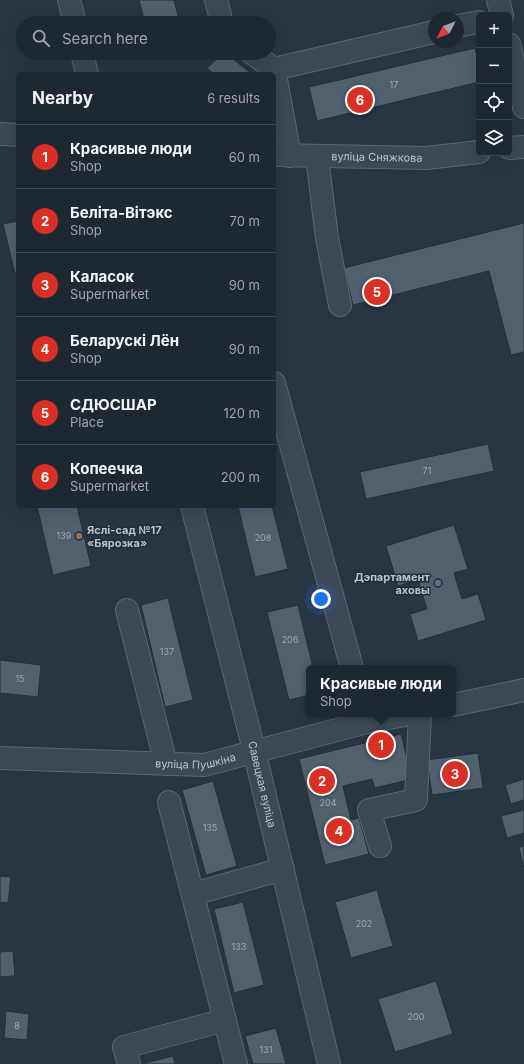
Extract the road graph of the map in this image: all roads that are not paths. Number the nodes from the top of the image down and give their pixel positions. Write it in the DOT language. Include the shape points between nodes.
graph roads {
  1 [pos="69,0"];
  2 [pos="216,0"];
  3 [pos="498,0"];
  4 [pos="501,12"];
  5 [pos="73,16"];
  6 [pos="220,16"];
  7 [pos="476,23"];
  8 [pos="464,25"];
  9 [pos="428,33"];
  10 [pos="524,43"];
  11 [pos="512,45"];
  12 [pos="510,48"];
  13 [pos="84,60"];
  14 [pos="262,60"];
  15 [pos="274,69"];
  16 [pos="87,72"];
  17 [pos="274,72"];
  18 [pos="276,91"];
  19 [pos="524,107"];
  20 [pos="0,134"];
  21 [pos="16,135"];
  22 [pos="524,147"];
  23 [pos="512,148"];
  24 [pos="476,152"];
  25 [pos="282,156"];
  26 [pos="317,157"];
  27 [pos="340,305"];
  28 [pos="276,390"];
  29 [pos="193,508"];
  30 [pos="127,610"];
  31 [pos="351,665"];
  32 [pos="524,690"];
  33 [pos="456,704"];
  34 [pos="377,717"];
  35 [pos="420,717"];
  36 [pos="366,718"];
  37 [pos="254,750"];
  38 [pos="0,758"];
  39 [pos="166,764"];
  40 [pos="169,802"];
  41 [pos="380,846"];
  42 [pos="283,869"];
  43 [pos="193,894"];
  44 [pos="225,1020"];
  45 [pos="129,1064"];
  46 [pos="236,1064"];
  47 [pos="329,1064"];
  1 -- 5 [label="street"];
  2 -- 6 [label="street"];
  3 -- 4 [label="street"];
  7 -- 8 [label="street"];
  9 -- 15 [label="street"];
  10 -- 11 [label="street"];
  12 -- 19 [label="street"];
  13 -- 16 [label="street"];
  14 -- 15 [label="street"];
  15 -- 17 [label="street"];
  18 -- 25 [label="street"];
  20 -- 21 [label="street"];
  22 -- 23 [label="street"];
  24 -- 26 [label="street, вуліца Сняжкова" via="426,158"];
  25 -- 26 [label="street, вуліца Сняжкова"];
  26 -- 27 [label="street" via="327,238"];
  28 -- 31 [label="street"];
  29 -- 37 [label="street, Савецкая вуліца"];
  30 -- 39 [label="street"];
  32 -- 33 [label="street"];
  34 -- 36 [label="street, вуліца Пушкіна"];
  35 -- 41 [label="street" via="416,800 369,810"];
  36 -- 37 [label="street, вуліца Пушкіна"];
  37 -- 39 [label="street, вуліца Пушкіна" via="214,764"];
  37 -- 42 [label="street, Савецкая вуліца"];
  38 -- 39 [label="street, вуліца Пушкіна"];
  40 -- 43 [label="street"];
  42 -- 43 [label="street"];
  42 -- 47 [label="street, Савецкая вуліца"];
  43 -- 44 [label="street"];
  44 -- 45 [label="street" via="124,1047"];
  44 -- 46 [label="street"];
}
